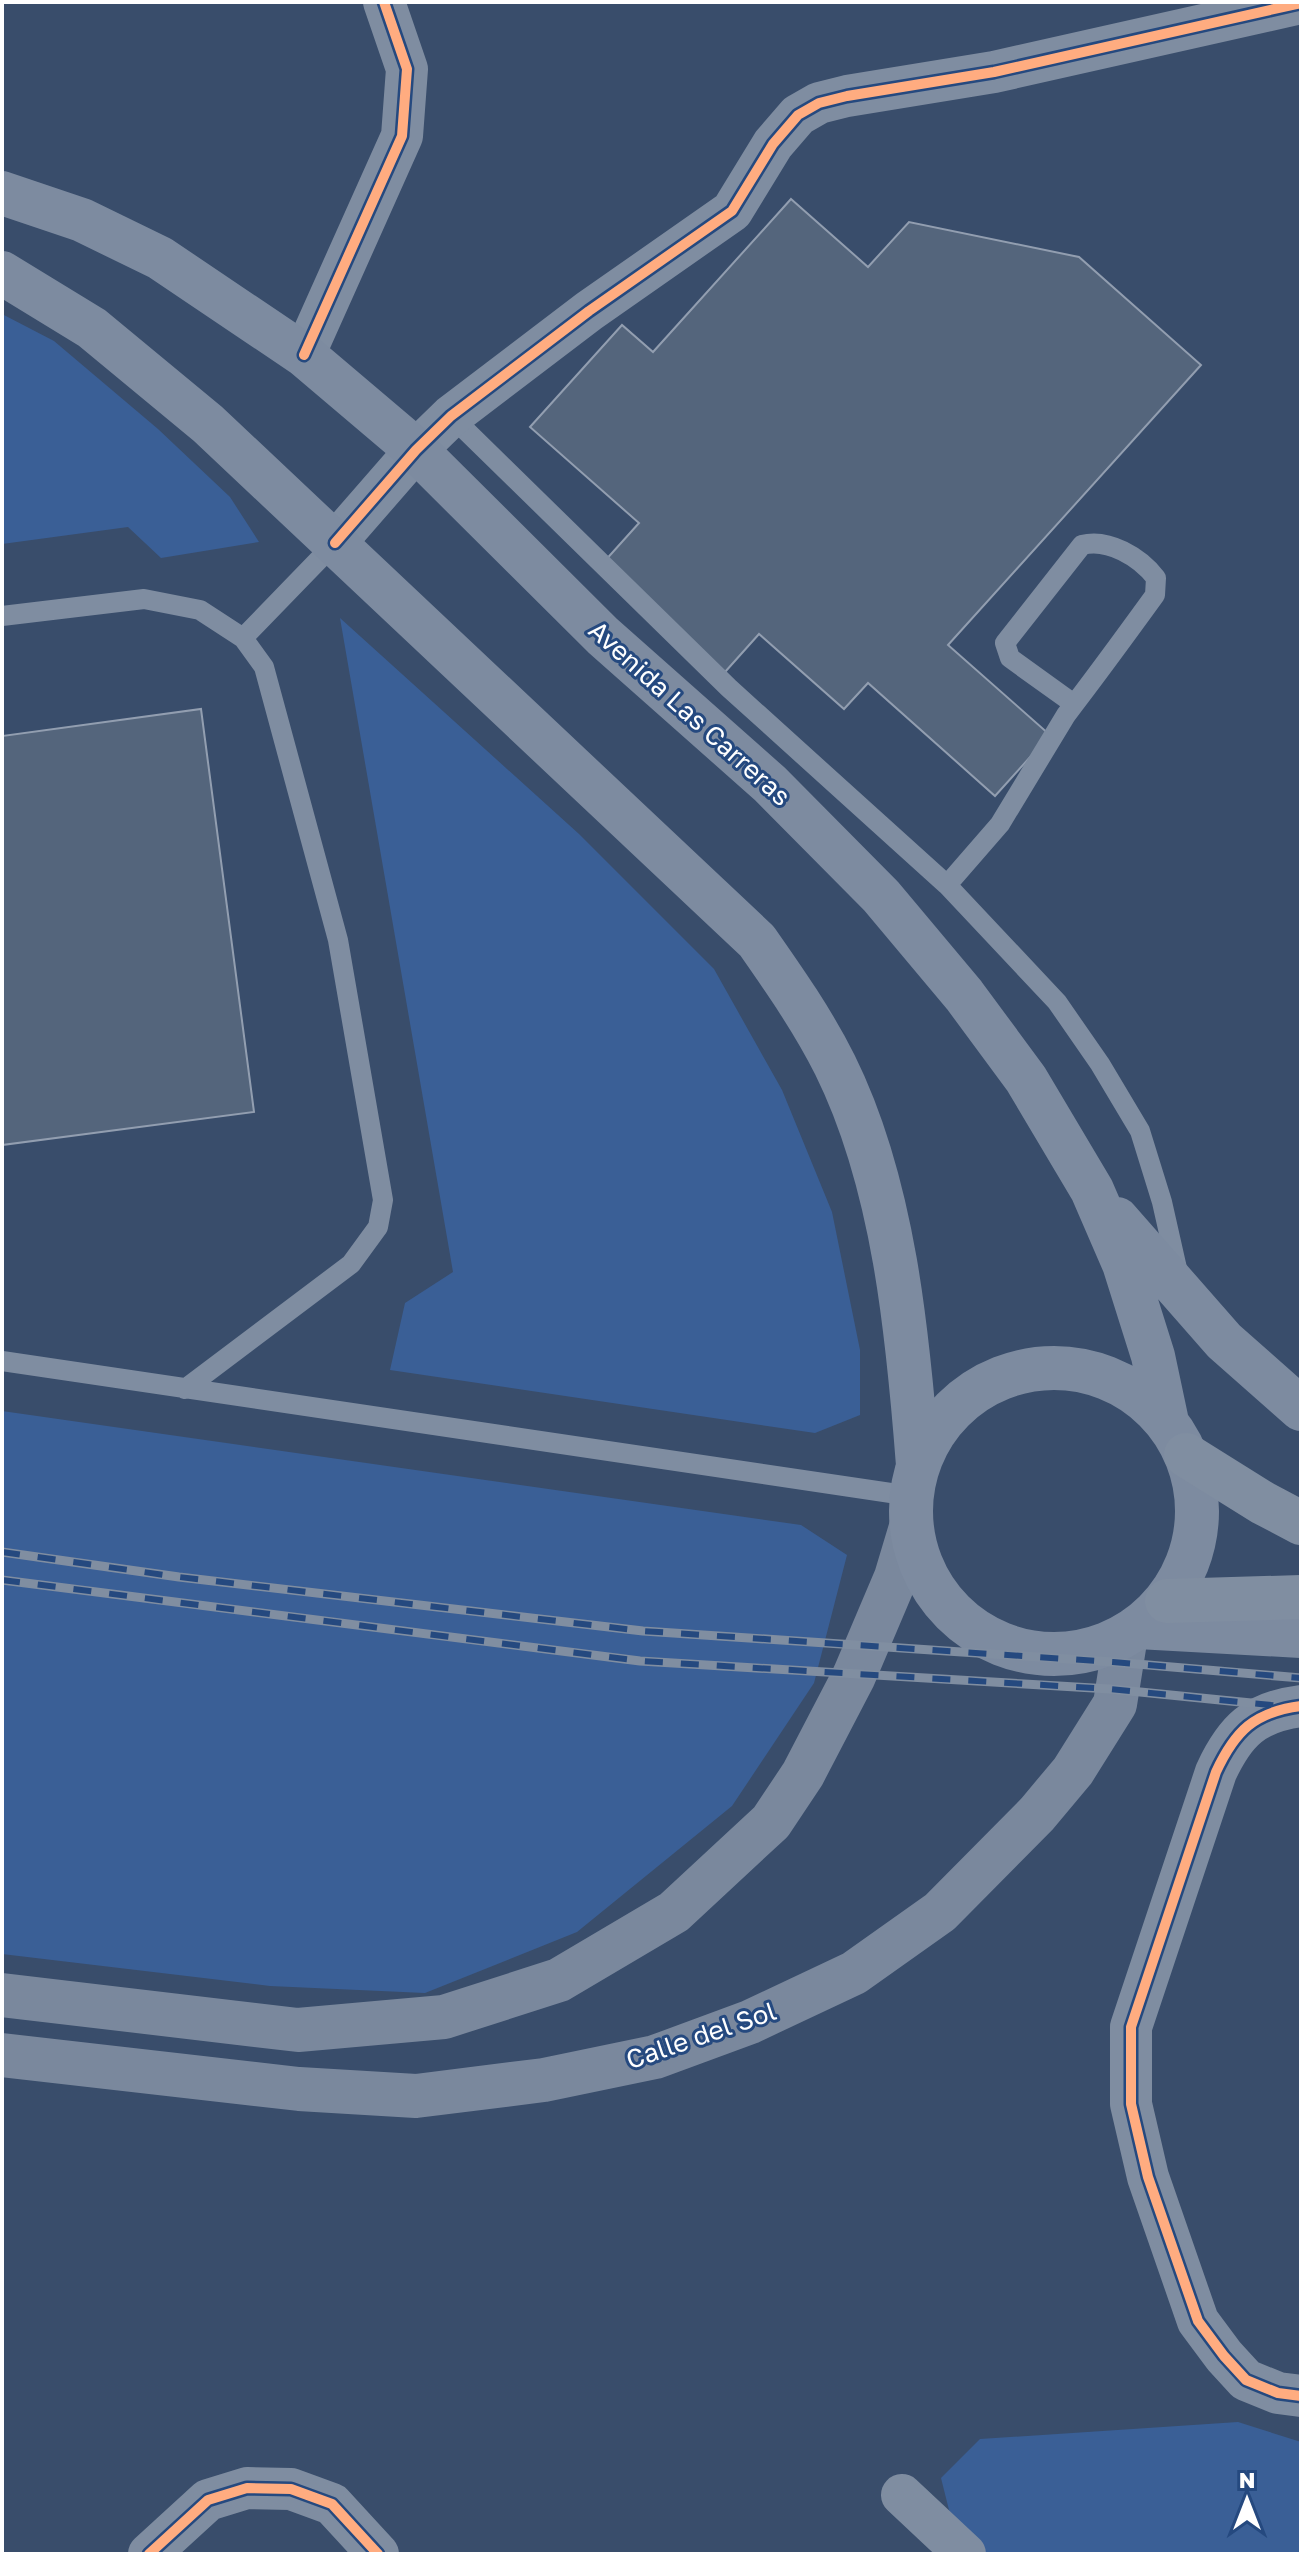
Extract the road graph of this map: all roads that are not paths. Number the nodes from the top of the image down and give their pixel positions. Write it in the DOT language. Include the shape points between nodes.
graph roads {
  1 [pos="384,2"];
  2 [pos="1301,3"];
  3 [pos="2,193"];
  4 [pos="2,273"];
  5 [pos="304,355"];
  6 [pos="451,416"];
  7 [pos="416,450"];
  8 [pos="335,543"];
  9 [pos="2,616"];
  10 [pos="243,638"];
  11 [pos="1074,704"];
  12 [pos="947,885"];
  13 [pos="1092,1190"];
  14 [pos="1183,1295"];
  15 [pos="2,1361"];
  16 [pos="185,1389"];
  17 [pos="1301,1409"];
  18 [pos="1176,1438"];
  19 [pos="913,1496"];
  20 [pos="1301,1523"];
  21 [pos="1301,1597"];
  22 [pos="1144,1621"];
  23 [pos="1301,1636"];
  24 [pos="1300,1706"];
  25 [pos="2,1995"];
  26 [pos="2,2055"];
  27 [pos="1301,2396"];
  28 [pos="902,2495"];
  29 [pos="149,2554"];
  30 [pos="378,2554"];
  31 [pos="965,2554"];
  1 -- 5 [label="street" via="407,69 402,136"];
  2 -- 6 [label="street" via="994,72 819,103 783,130 732,211"];
  3 -- 5 [label="main road, Avenida Las Carreras" via="82,220 160,258"];
  4 -- 8 [label="main road" via="92,328 208,424"];
  5 -- 7 [label="main road, Avenida Las Carreras"];
  6 -- 7 [label="street"];
  6 -- 12 [label="lane" via="729,688"];
  7 -- 8 [label="street"];
  7 -- 13 [label="main road, Avenida Las Carreras" via="603,636 770,784 881,896 1026,1079"];
  8 -- 10 [label="lane"];
  8 -- 19 [label="main road" via="757,941 798,1000 836,1067 880,1194 908,1343"];
  9 -- 10 [label="lane" via="144,599 200,610"];
  10 -- 16 [label="lane" via="264,667 338,940 383,1200 378,1227 351,1264"];
  11 -- 11 [label="lane" via="1155,595 1156,578 1148,567 1106,543 1082,545 1005,643 1010,658"];
  11 -- 12 [label="lane" via="1000,824"];
  12 -- 14 [label="lane" via="1057,1002 1127,1106 1162,1202"];
  13 -- 14 [label="main road"];
  13 -- 18 [label="main road, Avenida Las Carreras" via="1124,1264"];
  14 -- 17 [label="main road" via="1224,1341"];
  15 -- 16 [label="lane"];
  16 -- 19 [label="lane"];
  18 -- 19 [label="main road" via="1135,1393 1095,1374 1051,1368 1008,1376 969,1396 938,1426"];
  18 -- 20 [label="highway" via="1263,1503"];
  18 -- 22 [label="main road" via="1197,1492 1197,1531 1186,1568"];
  19 -- 22 [label="main road" via="918,1558 937,1593 964,1622 998,1643 1036,1653 1075,1652"];
  19 -- 25 [label="main road" via="896,1577 854,1676 803,1774 771,1822 674,1912 559,1980 444,2017 298,2030"];
  21 -- 22 [label="highway"];
  22 -- 23 [label="main road"];
  22 -- 26 [label="main road, Calle del Sol" via="1115,1704 1073,1771 1037,1814 940,1912 854,1973 750,2022 655,2057 544,2080 416,2096 299,2089"];
  24 -- 27 [label="street" via="1247,1724 1216,1772 1131,2027 1131,2104 1148,2177 1198,2321 1246,2380"];
  28 -- 31 [label="street"];
  29 -- 30 [label="street" via="208,2500 247,2488 291,2489 332,2504"];
}
